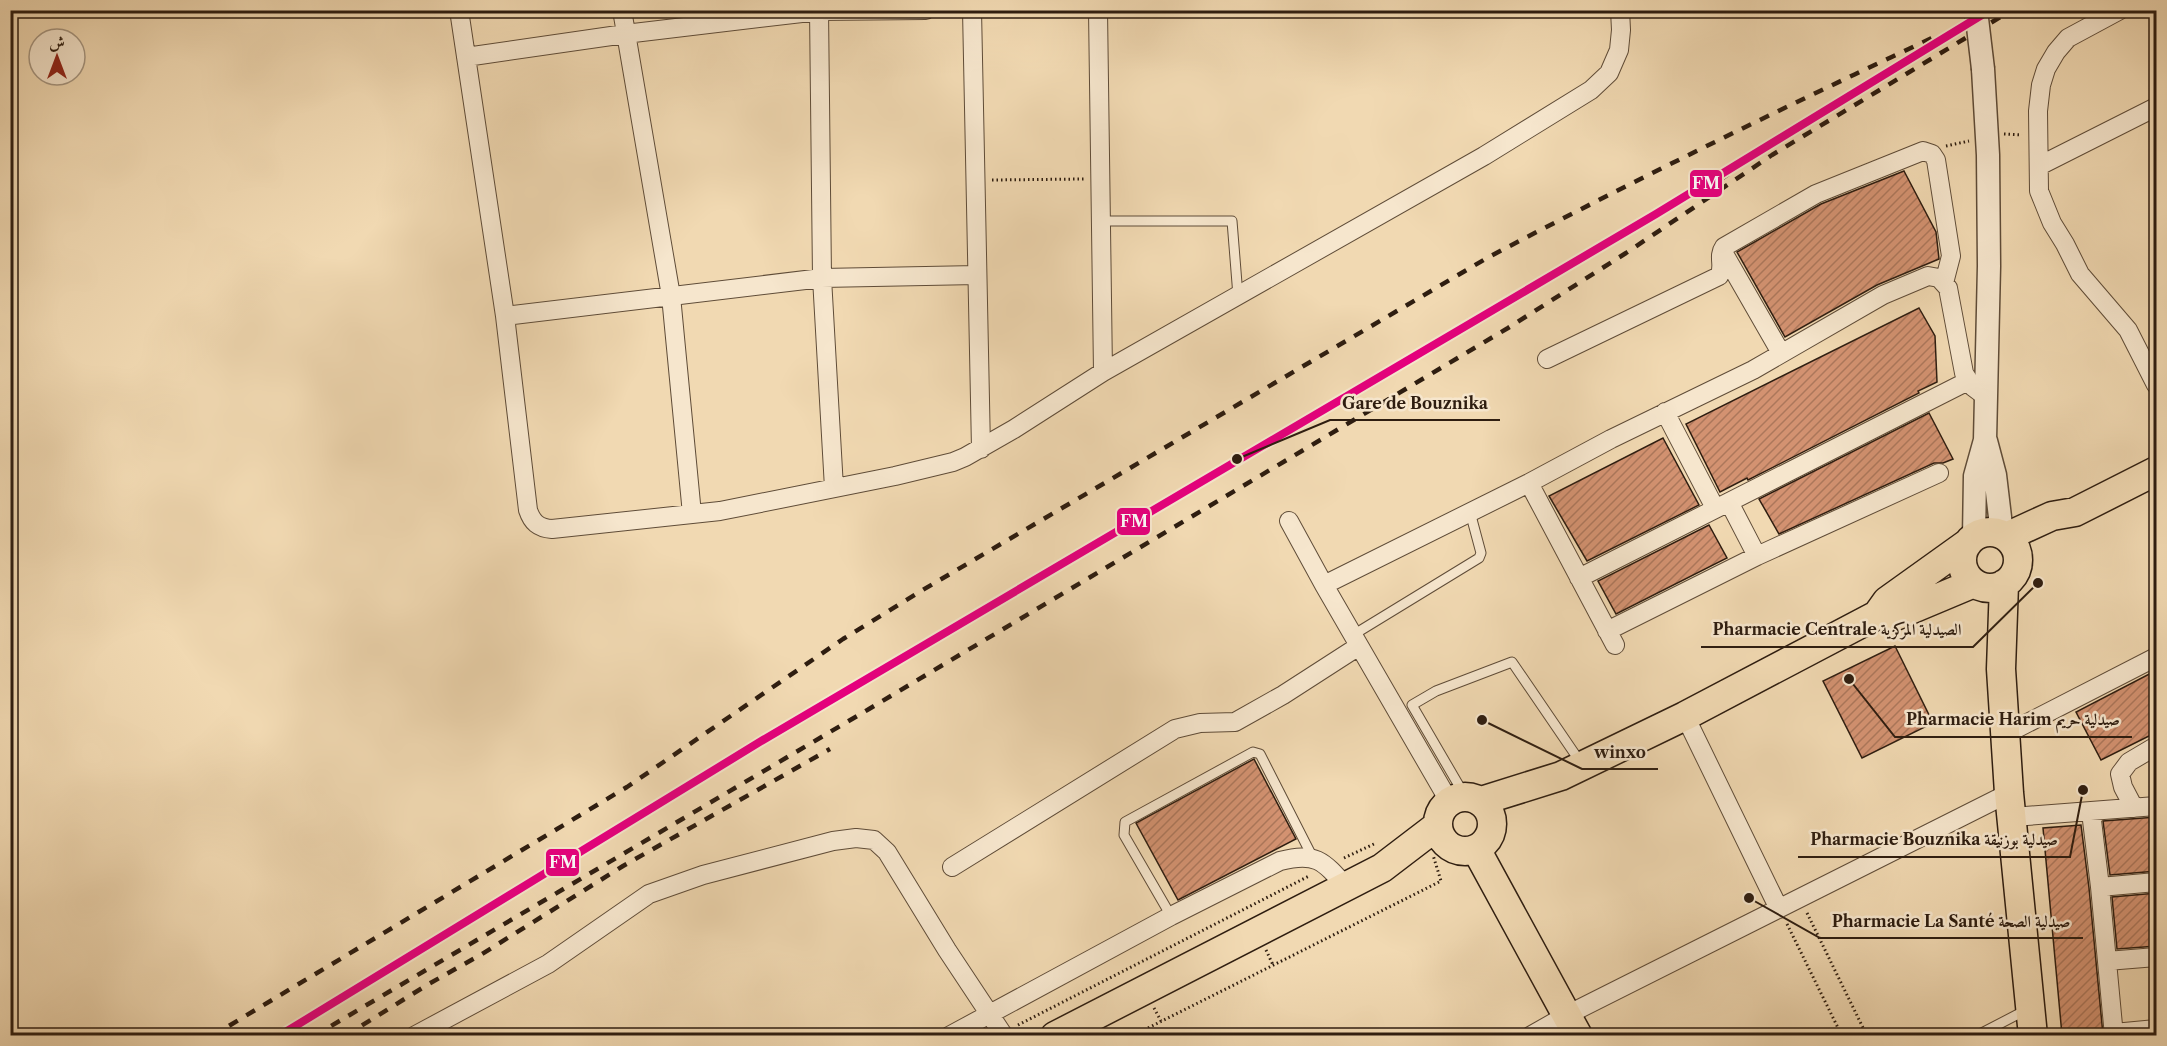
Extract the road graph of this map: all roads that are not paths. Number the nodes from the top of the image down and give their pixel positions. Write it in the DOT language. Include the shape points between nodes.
graph roads {
  1 [pos="459,10"];
  2 [pos="622,10"];
  3 [pos="926,10"];
  4 [pos="972,10"];
  5 [pos="1098,10"];
  6 [pos="1620,10"];
  7 [pos="1976,10"];
  8 [pos="2120,10"];
  9 [pos="819,11"];
  10 [pos="626,34"];
  11 [pos="466,57"];
  12 [pos="2157,107"];
  13 [pos="2039,166"];
  14 [pos="1101,220"];
  15 [pos="1722,251"];
  16 [pos="977,275"];
  17 [pos="822,278"];
  18 [pos="1944,283"];
  19 [pos="671,296"];
  20 [pos="1238,296"];
  21 [pos="504,316"];
  22 [pos="1781,353"];
  23 [pos="1547,359"];
  24 [pos="1103,372"];
  25 [pos="1968,381"];
  26 [pos="2157,385"];
  27 [pos="1985,396"];
  28 [pos="1665,412"];
  29 [pos="1985,440"];
  30 [pos="981,448"];
  31 [pos="2157,471"];
  32 [pos="1939,472"];
  33 [pos="1529,483"];
  34 [pos="834,488"];
  35 [pos="1722,505"];
  36 [pos="1470,512"];
  37 [pos="692,514"];
  38 [pos="1289,521"];
  39 [pos="1971,540"];
  40 [pos="2009,543"];
  41 [pos="1757,556"];
  42 [pos="1579,578"];
  43 [pos="1974,583"];
  44 [pos="2004,584"];
  45 [pos="1324,585"];
  46 [pos="1877,615"];
  47 [pos="1356,640"];
  48 [pos="2157,657"];
  49 [pos="1685,716"];
  50 [pos="2006,734"];
  51 [pos="2157,746"];
  52 [pos="1572,770"];
  53 [pos="2011,805"];
  54 [pos="2157,806"];
  55 [pos="2134,808"];
  56 [pos="2091,812"];
  57 [pos="1460,825"];
  58 [pos="952,867"];
  59 [pos="1328,870"];
  60 [pos="2157,882"];
  61 [pos="2100,887"];
  62 [pos="1779,909"];
  63 [pos="1171,916"];
  64 [pos="2157,957"];
  65 [pos="2107,961"];
  66 [pos="2030,1007"];
  67 [pos="990,1014"];
  68 [pos="1573,1025"];
  69 [pos="2157,1029"];
  70 [pos="1003,1034"];
  71 [pos="2114,1034"];
  72 [pos="414,1035"];
  73 [pos="949,1035"];
  74 [pos="1055,1035"];
  75 [pos="1530,1035"];
  76 [pos="1977,1035"];
  77 [pos="2033,1035"];
  1 -- 11 [label="street"];
  2 -- 10 [label="street"];
  3 -- 9 [label="street"];
  4 -- 16 [label="street"];
  5 -- 14 [label="street"];
  6 -- 20 [label="street" via="1619,50 1609,73 1592,90"];
  7 -- 27 [label="street, bridge" via="1988,155"];
  8 -- 13 [label="street" via="2068,38 2046,69 2038,111"];
  9 -- 10 [label="street"];
  9 -- 17 [label="street"];
  10 -- 11 [label="street"];
  10 -- 19 [label="street"];
  11 -- 21 [label="street"];
  12 -- 13 [label="street"];
  13 -- 26 [label="street" via="2039,191 2052,223 2080,274 2128,330"];
  14 -- 20 [label="lane" via="1232,221"];
  14 -- 24 [label="street"];
  15 -- 18 [label="street" via="1816,194 1923,151 1932,154 1937,167 1951,256"];
  15 -- 22 [label="street"];
  15 -- 23 [label="street" via="1719,276"];
  16 -- 17 [label="street"];
  16 -- 30 [label="street"];
  17 -- 19 [label="street"];
  17 -- 34 [label="street"];
  18 -- 22 [label="street" via="1935,276 1918,279"];
  18 -- 25 [label="street"];
  19 -- 21 [label="street"];
  19 -- 37 [label="street"];
  20 -- 24 [label="street"];
  21 -- 37 [label="street" via="528,510 534,522 552,529"];
  22 -- 28 [label="street"];
  24 -- 30 [label="street"];
  25 -- 27 [label="street"];
  25 -- 35 [label="street"];
  27 -- 29 [label="street"];
  28 -- 33 [label="street"];
  28 -- 35 [label="street"];
  29 -- 39 [label="street" via="1975,476"];
  29 -- 40 [label="street"];
  30 -- 34 [label="street" via="953,462"];
  31 -- 40 [label="main road" via="2075,512 2060,534"];
  32 -- 41 [label="street"];
  33 -- 36 [label="street"];
  33 -- 42 [label="street"];
  34 -- 37 [label="street"];
  35 -- 41 [label="street"];
  35 -- 42 [label="street"];
  36 -- 45 [label="street"];
  36 -- 47 [label="lane" via="1479,558"];
  38 -- 45 [label="street"];
  39 -- 40 [label="main road" via="1983,532 1993,532"];
  39 -- 43 [label="main road" via="1962,553 1962,564"];
  39 -- 46 [label="main road" via="1887,601"];
  40 -- 44 [label="main road" via="2016,570"];
  41 -- 42 [label="street" via="1611,638"];
  43 -- 44 [label="main road" via="1992,588"];
  43 -- 46 [label="main road" via="1893,617"];
  44 -- 50 [label="main road" via="2001,669"];
  45 -- 47 [label="street"];
  46 -- 49 [label="main road"];
  47 -- 57 [label="street"];
  47 -- 58 [label="street" via="1283,695 1235,722 1200,723 1175,729"];
  48 -- 50 [label="street"];
  49 -- 52 [label="main road"];
  49 -- 62 [label="street"];
  50 -- 53 [label="main road"];
  51 -- 55 [label="street" via="2129,762 2120,774"];
  52 -- 57 [label="main road"];
  52 -- 57 [label="lane" via="1512,662 1436,691 1412,705"];
  53 -- 56 [label="street"];
  53 -- 62 [label="street"];
  53 -- 66 [label="main road"];
  54 -- 55 [label="street"];
  55 -- 56 [label="street"];
  56 -- 61 [label="street"];
  57 -- 59 [label="main road"];
  57 -- 68 [label="main road"];
  59 -- 63 [label="street" via="1295,858 1280,861"];
  59 -- 63 [label="lane" via="1260,754 1253,752 1125,822 1124,835"];
  59 -- 74 [label="main road"];
  60 -- 61 [label="street"];
  61 -- 65 [label="street"];
  62 -- 68 [label="street"];
  63 -- 67 [label="street"];
  64 -- 65 [label="street"];
  65 -- 71 [label="street"];
  66 -- 76 [label="lane"];
  66 -- 77 [label="main road"];
  67 -- 70 [label="street"];
  67 -- 72 [label="street" via="882,846 874,840 856,838 703,875 650,894 548,964"];
  67 -- 73 [label="street"];
  68 -- 75 [label="street"];
  69 -- 71 [label="street"];
}
